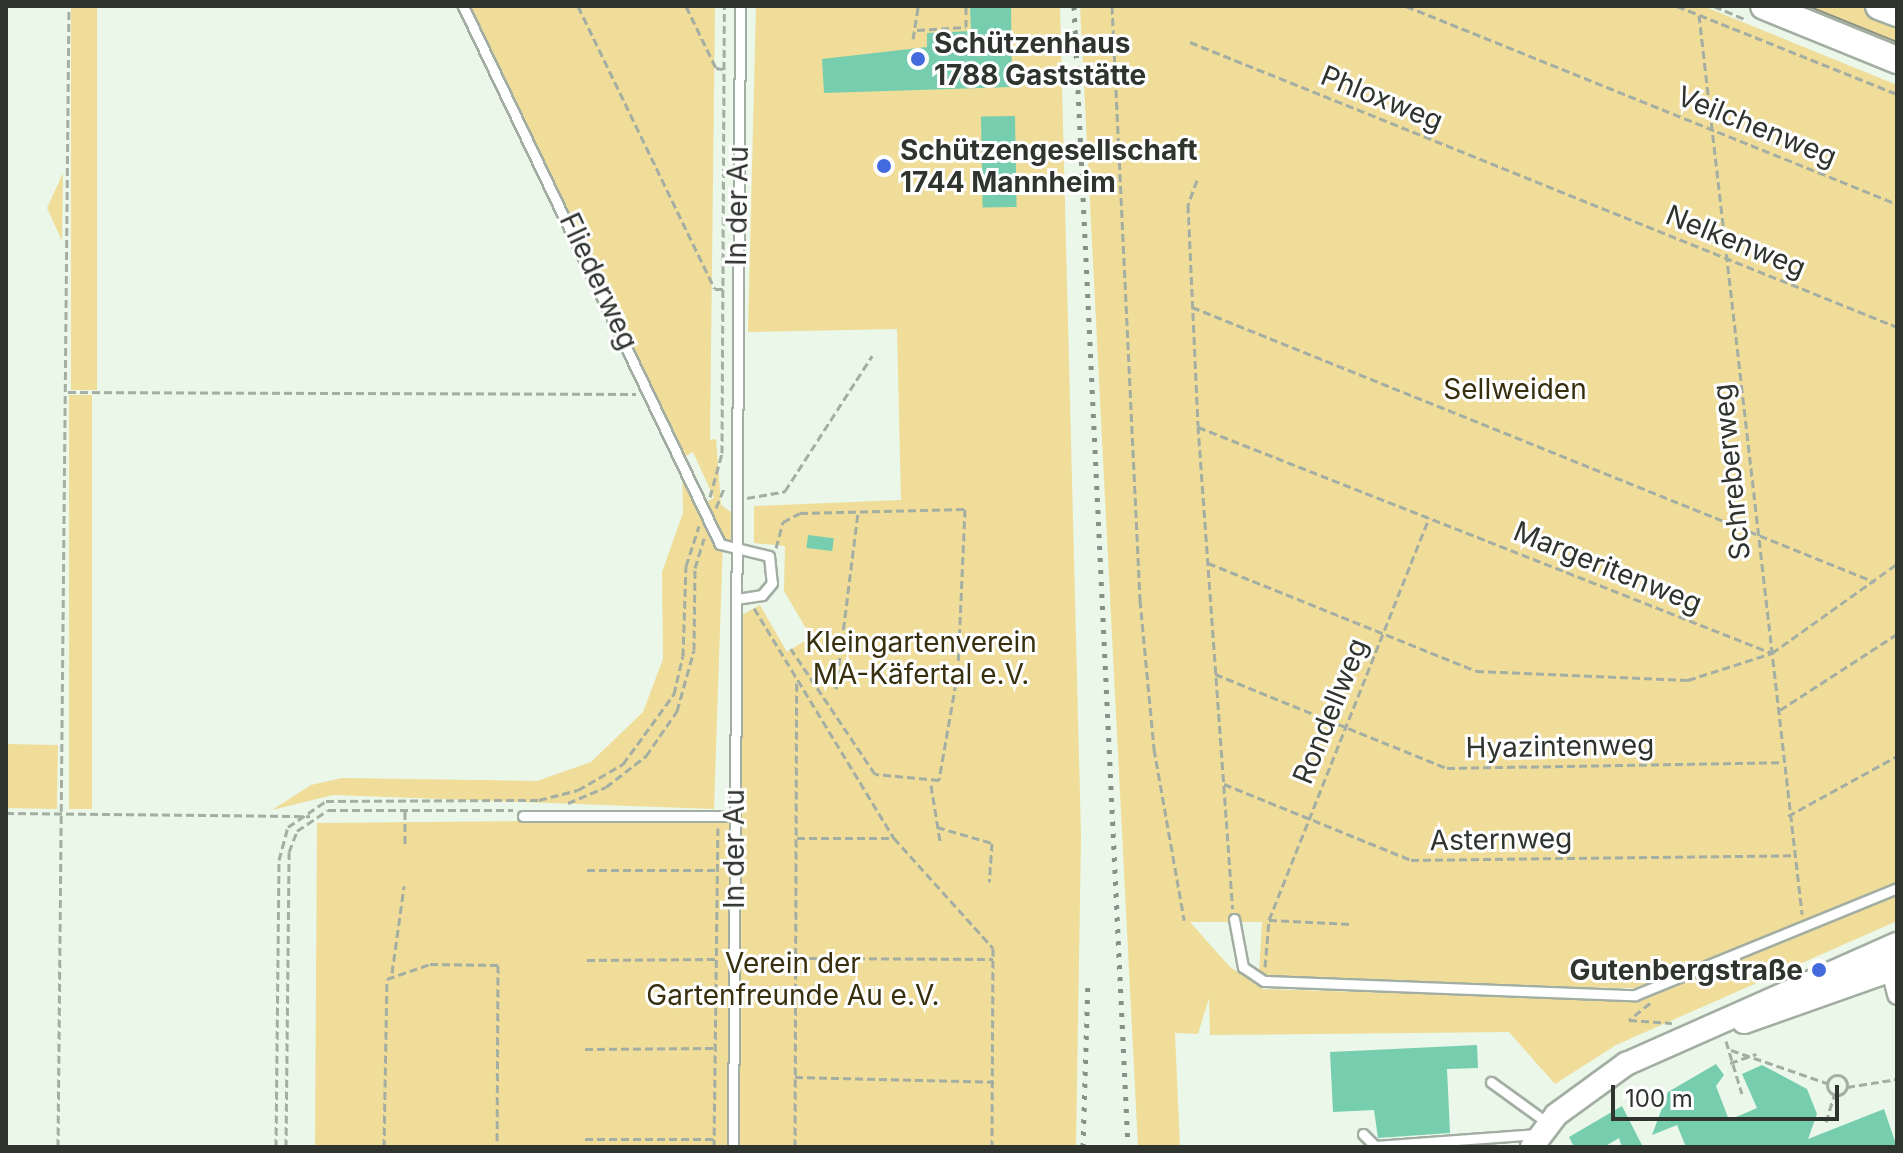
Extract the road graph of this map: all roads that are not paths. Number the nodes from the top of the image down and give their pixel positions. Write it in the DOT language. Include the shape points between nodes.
graph roads {
  1 [pos="463,6"];
  2 [pos="740,6"];
  3 [pos="1764,6"];
  4 [pos="1879,6"];
  5 [pos="1897,13"];
  6 [pos="1897,60"];
  7 [pos="736,550"];
  8 [pos="737,599"];
  9 [pos="523,816"];
  10 [pos="735,816"];
  11 [pos="1897,888"];
  12 [pos="1234,919"];
  13 [pos="1893,957"];
  14 [pos="1897,995"];
  15 [pos="1666,1046"];
  16 [pos="1491,1082"];
  17 [pos="1363,1134"];
  18 [pos="1541,1135"];
  19 [pos="733,1147"];
  1 -- 7 [label="lane, Fliederweg" via="720,544"];
  2 -- 7 [label="lane, In der Au"];
  3 -- 6 [label="main road"];
  4 -- 5 [label="main road"];
  7 -- 8 [label="lane, In der Au"];
  7 -- 8 [label="lane" via="769,556 772,583 749,600"];
  8 -- 10 [label="lane, In der Au"];
  9 -- 10 [label="lane"];
  10 -- 19 [label="lane, In der Au"];
  11 -- 12 [label="lane" via="1668,986 1592,994 1264,981 1243,967"];
  13 -- 14 [label="street"];
  13 -- 15 [label="street"];
  13 -- 15 [label="street" via="1725,1040"];
  15 -- 18 [label="street" via="1598,1081"];
  16 -- 18 [label="lane"];
  17 -- 18 [label="lane" via="1375,1146"];
}
